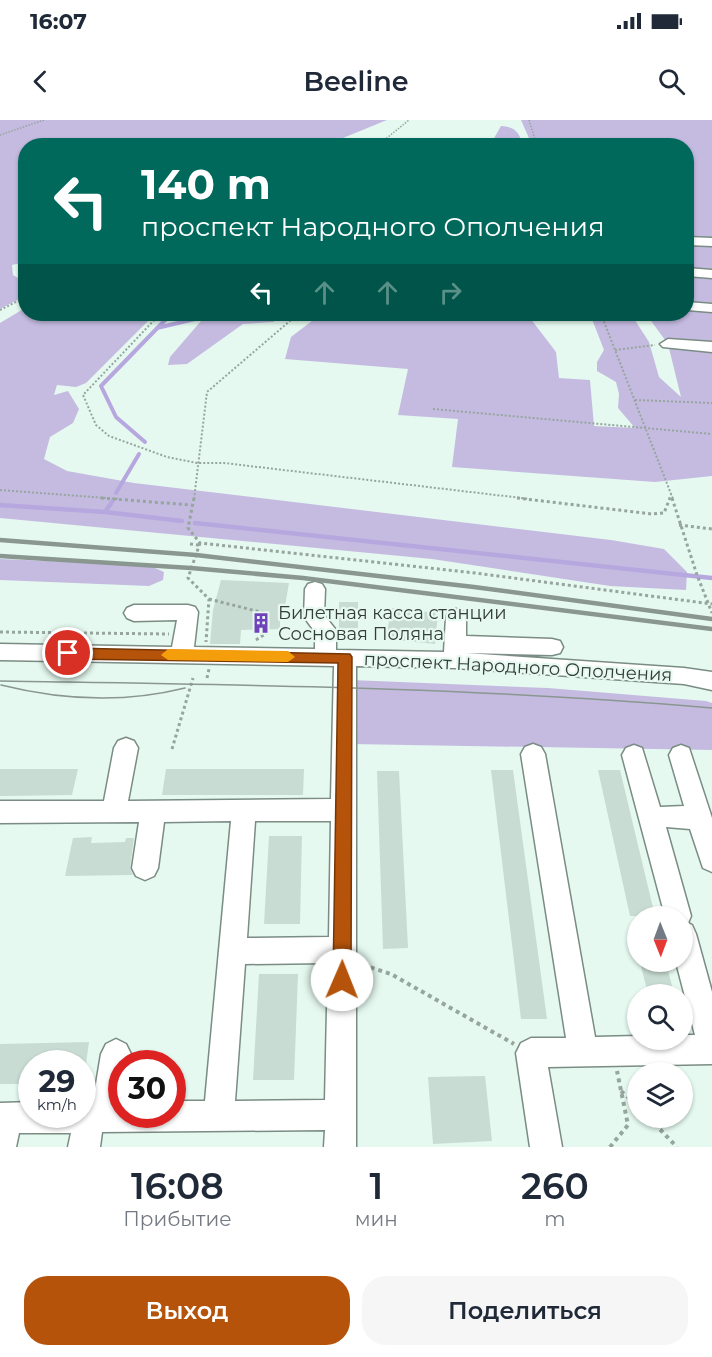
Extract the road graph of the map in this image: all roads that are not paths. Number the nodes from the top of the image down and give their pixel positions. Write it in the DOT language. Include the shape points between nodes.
graph roads {
  1 [pos="694,241"];
  2 [pos="712,242"];
  3 [pos="694,273"];
  4 [pos="712,274"];
  5 [pos="694,307"];
  6 [pos="712,308"];
  7 [pos="668,344"];
  8 [pos="712,347"];
  9 [pos="315,589"];
  10 [pos="134,613"];
  11 [pos="456,617"];
  12 [pos="183,645"];
  13 [pos="552,647"];
  14 [pos="0,652"];
  15 [pos="455,658"];
  16 [pos="339,661"];
  17 [pos="0,665"];
  18 [pos="205,670"];
  19 [pos="712,681"];
  20 [pos="712,692"];
  21 [pos="126,748"];
  22 [pos="533,753"];
  23 [pos="634,754"];
  24 [pos="681,756"];
  25 [pos="244,810"];
  26 [pos="344,810"];
  27 [pos="114,811"];
  28 [pos="153,811"];
  29 [pos="0,812"];
  30 [pos="652,819"];
  31 [pos="700,821"];
  32 [pos="712,861"];
  33 [pos="145,868"];
  34 [pos="675,906"];
  35 [pos="232,951"];
  36 [pos="342,954"];
  37 [pos="692,972"];
  38 [pos="712,1043"];
  39 [pos="712,1049"];
  40 [pos="583,1052"];
  41 [pos="108,1081"];
  42 [pos="340,1115"];
  43 [pos="219,1116"];
  44 [pos="97,1117"];
  45 [pos="2,1128"];
  46 [pos="84,1147"];
  47 [pos="340,1147"];
  48 [pos="546,1147"];
  1 -- 2 [label="street"];
  3 -- 4 [label="street"];
  5 -- 6 [label="street"];
  7 -- 8 [label="street"];
  9 -- 16 [label="street" via="314,617 326,630"];
  10 -- 12 [label="street" via="188,612"];
  11 -- 15 [label="street"];
  12 -- 14 [label="street, проспект Народного Ополчения"];
  12 -- 18 [label="street, проспект Народного Ополчения"];
  13 -- 15 [label="street"];
  15 -- 16 [label="street, проспект Народного Ополчения"];
  15 -- 19 [label="street, проспект Народного Ополчения"];
  15 -- 20 [label="street, проспект Народного Ополчения"];
  16 -- 18 [label="street, проспект Народного Ополчения"];
  16 -- 26 [label="street"];
  17 -- 18 [label="street, проспект Народного Ополчения"];
  21 -- 27 [label="street"];
  22 -- 40 [label="street"];
  23 -- 30 [label="street"];
  24 -- 31 [label="street"];
  25 -- 26 [label="street"];
  25 -- 28 [label="street"];
  25 -- 35 [label="street"];
  26 -- 36 [label="street"];
  27 -- 28 [label="street"];
  27 -- 29 [label="street"];
  28 -- 33 [label="street"];
  30 -- 31 [label="street" via="684,816"];
  30 -- 34 [label="street"];
  31 -- 32 [label="street"];
  35 -- 36 [label="street"];
  35 -- 43 [label="street"];
  36 -- 42 [label="street"];
  37 -- 38 [label="street"];
  39 -- 40 [label="street"];
  40 -- 48 [label="street" via="531,1053"];
  41 -- 44 [label="street"];
  42 -- 43 [label="street"];
  42 -- 47 [label="street"];
  43 -- 44 [label="street"];
  44 -- 45 [label="street"];
  44 -- 46 [label="street"];
}
